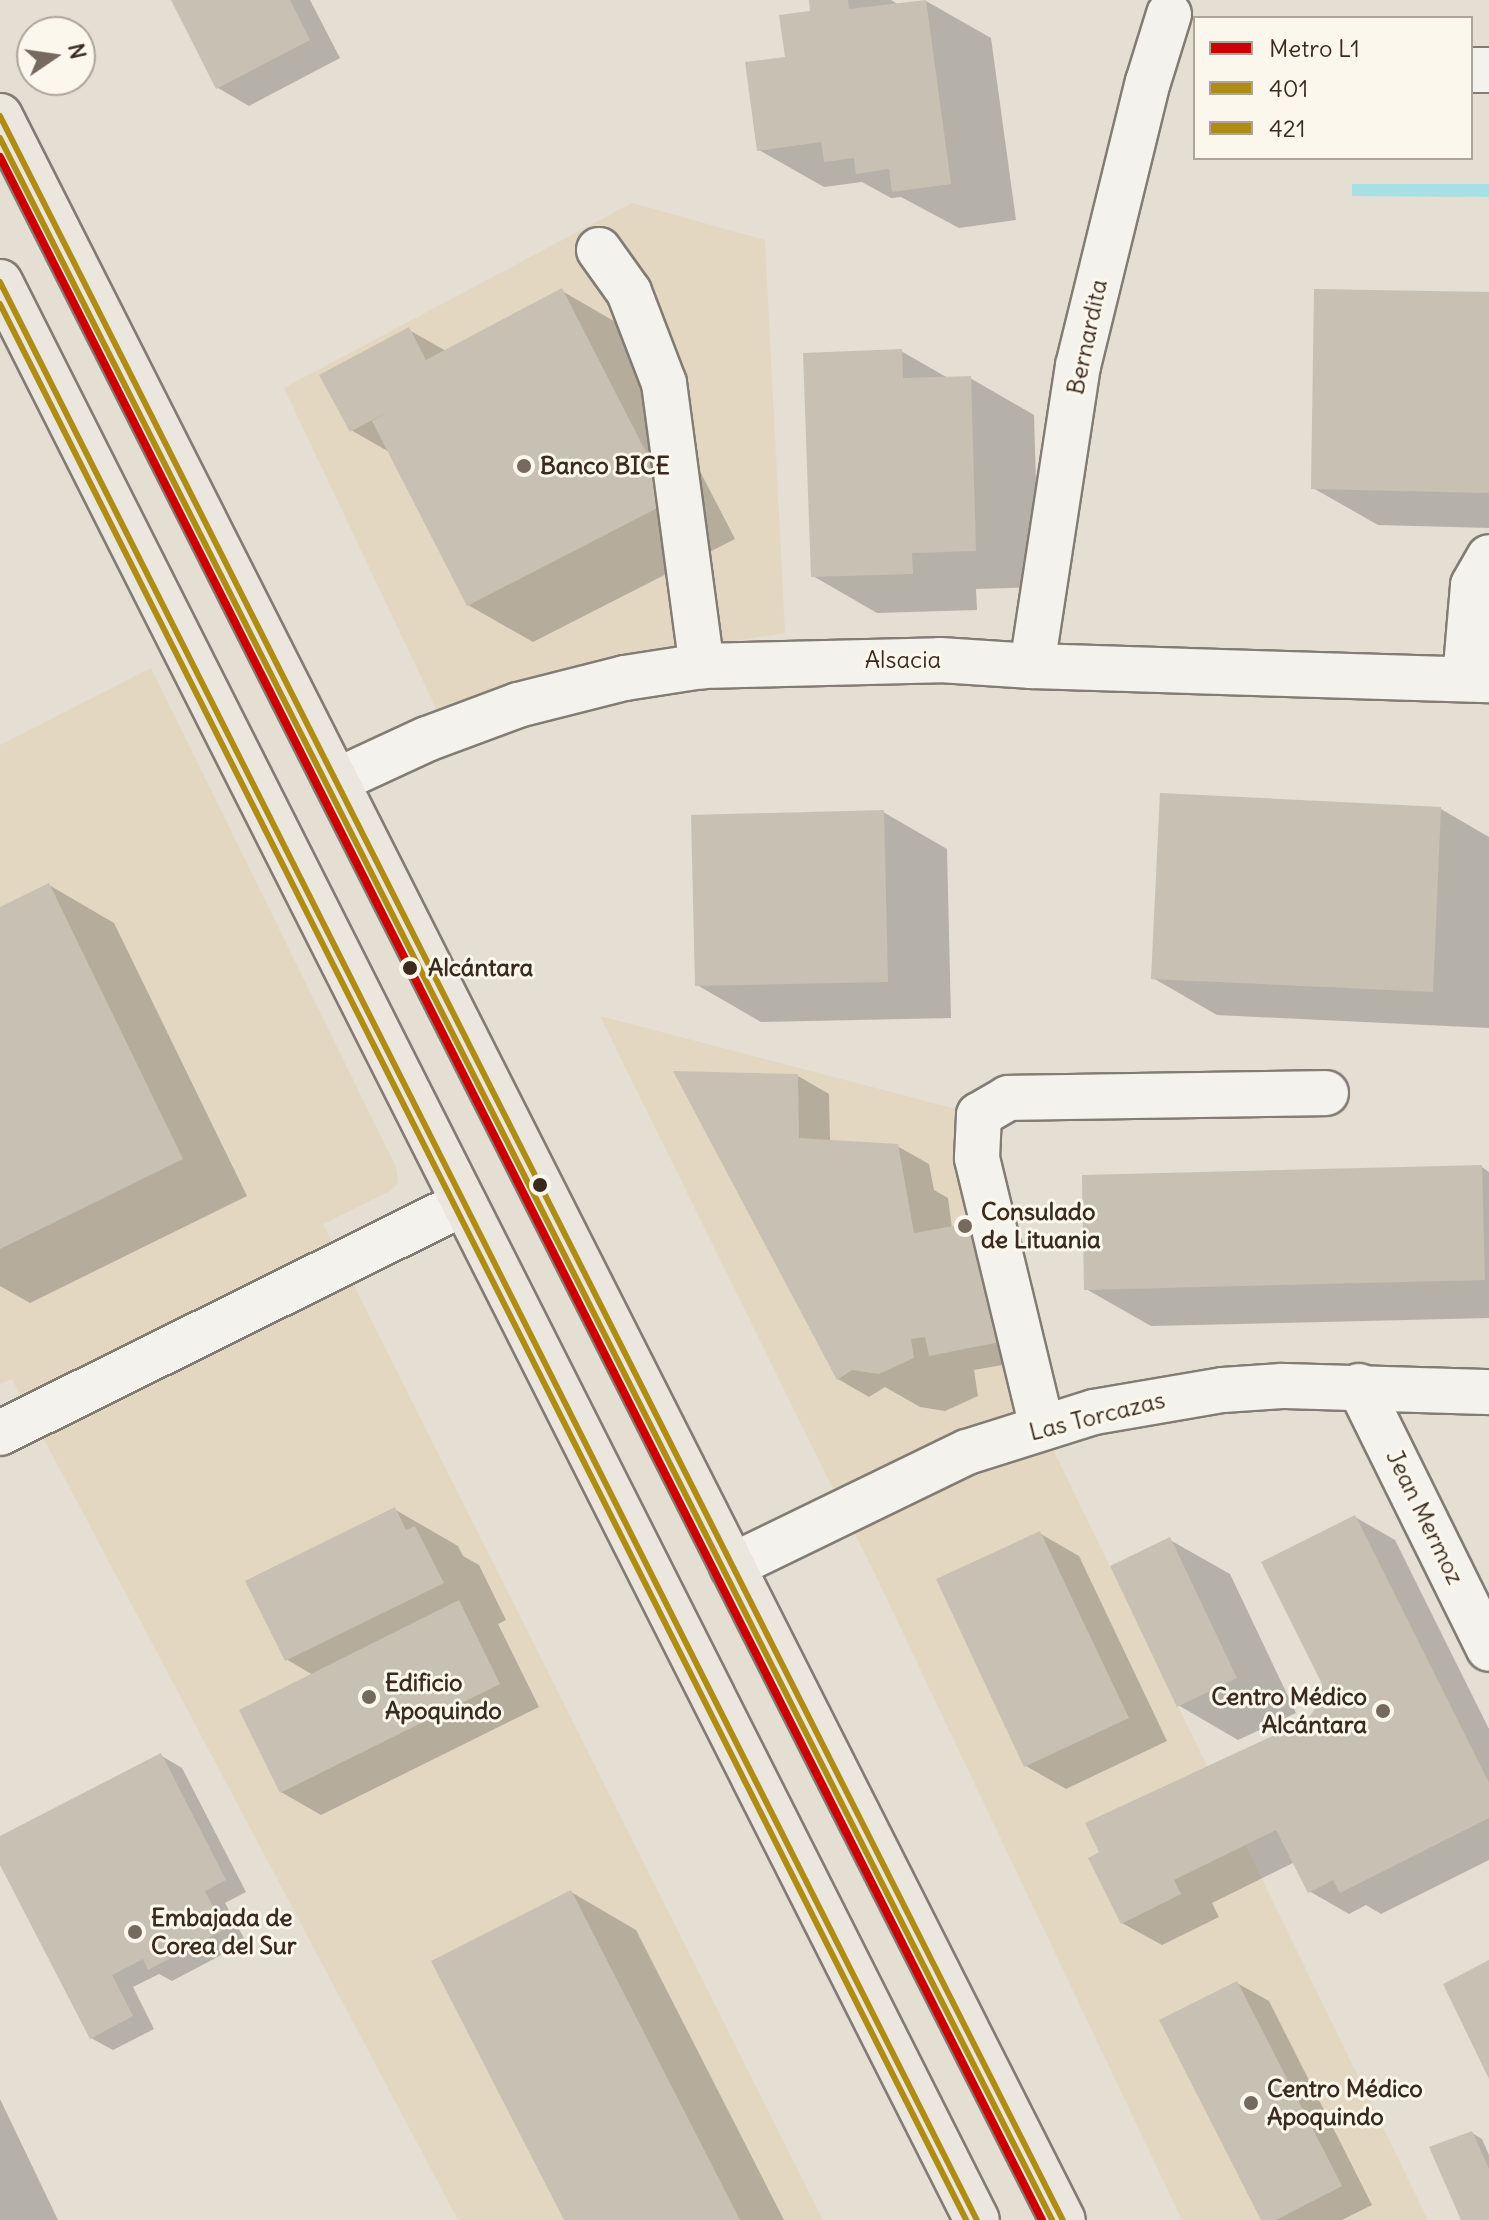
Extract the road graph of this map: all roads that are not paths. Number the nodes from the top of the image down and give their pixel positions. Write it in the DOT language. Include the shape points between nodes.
graph roads {
  1 [pos="1167,12"];
  2 [pos="0,116"];
  3 [pos="599,250"];
  4 [pos="0,282"];
  5 [pos="1489,557"];
  6 [pos="702,666"];
  7 [pos="1032,666"];
  8 [pos="1477,680"];
  9 [pos="336,781"];
  10 [pos="1326,1093"];
  11 [pos="464,1203"];
  12 [pos="1359,1386"];
  13 [pos="1489,1392"];
  14 [pos="1042,1427"];
  15 [pos="0,1433"];
  16 [pos="732,1566"];
  17 [pos="1489,1649"];
  18 [pos="977,2220"];
  19 [pos="1063,2220"];
  1 -- 7 [label="street, Bernardita" via="1078,366"];
  2 -- 9 [label="main road"];
  3 -- 6 [label="street" via="629,292 664,383"];
  4 -- 11 [label="main road"];
  5 -- 8 [label="street" via="1473,585"];
  6 -- 7 [label="street, Alsacia" via="940,660"];
  6 -- 9 [label="street, Alsacia" via="625,678 518,705"];
  7 -- 8 [label="street, Alsacia"];
  9 -- 16 [label="main road"];
  10 -- 14 [label="street" via="1008,1098 979,1115 977,1158"];
  11 -- 15 [label="street"];
  11 -- 18 [label="main road"];
  12 -- 13 [label="street, Las Torcazas"];
  12 -- 14 [label="street, Las Torcazas" via="1223,1390 1149,1400"];
  12 -- 17 [label="street, Jean Mermoz"];
  14 -- 16 [label="street, Las Torcazas" via="905,1479"];
  16 -- 19 [label="main road"];
}
